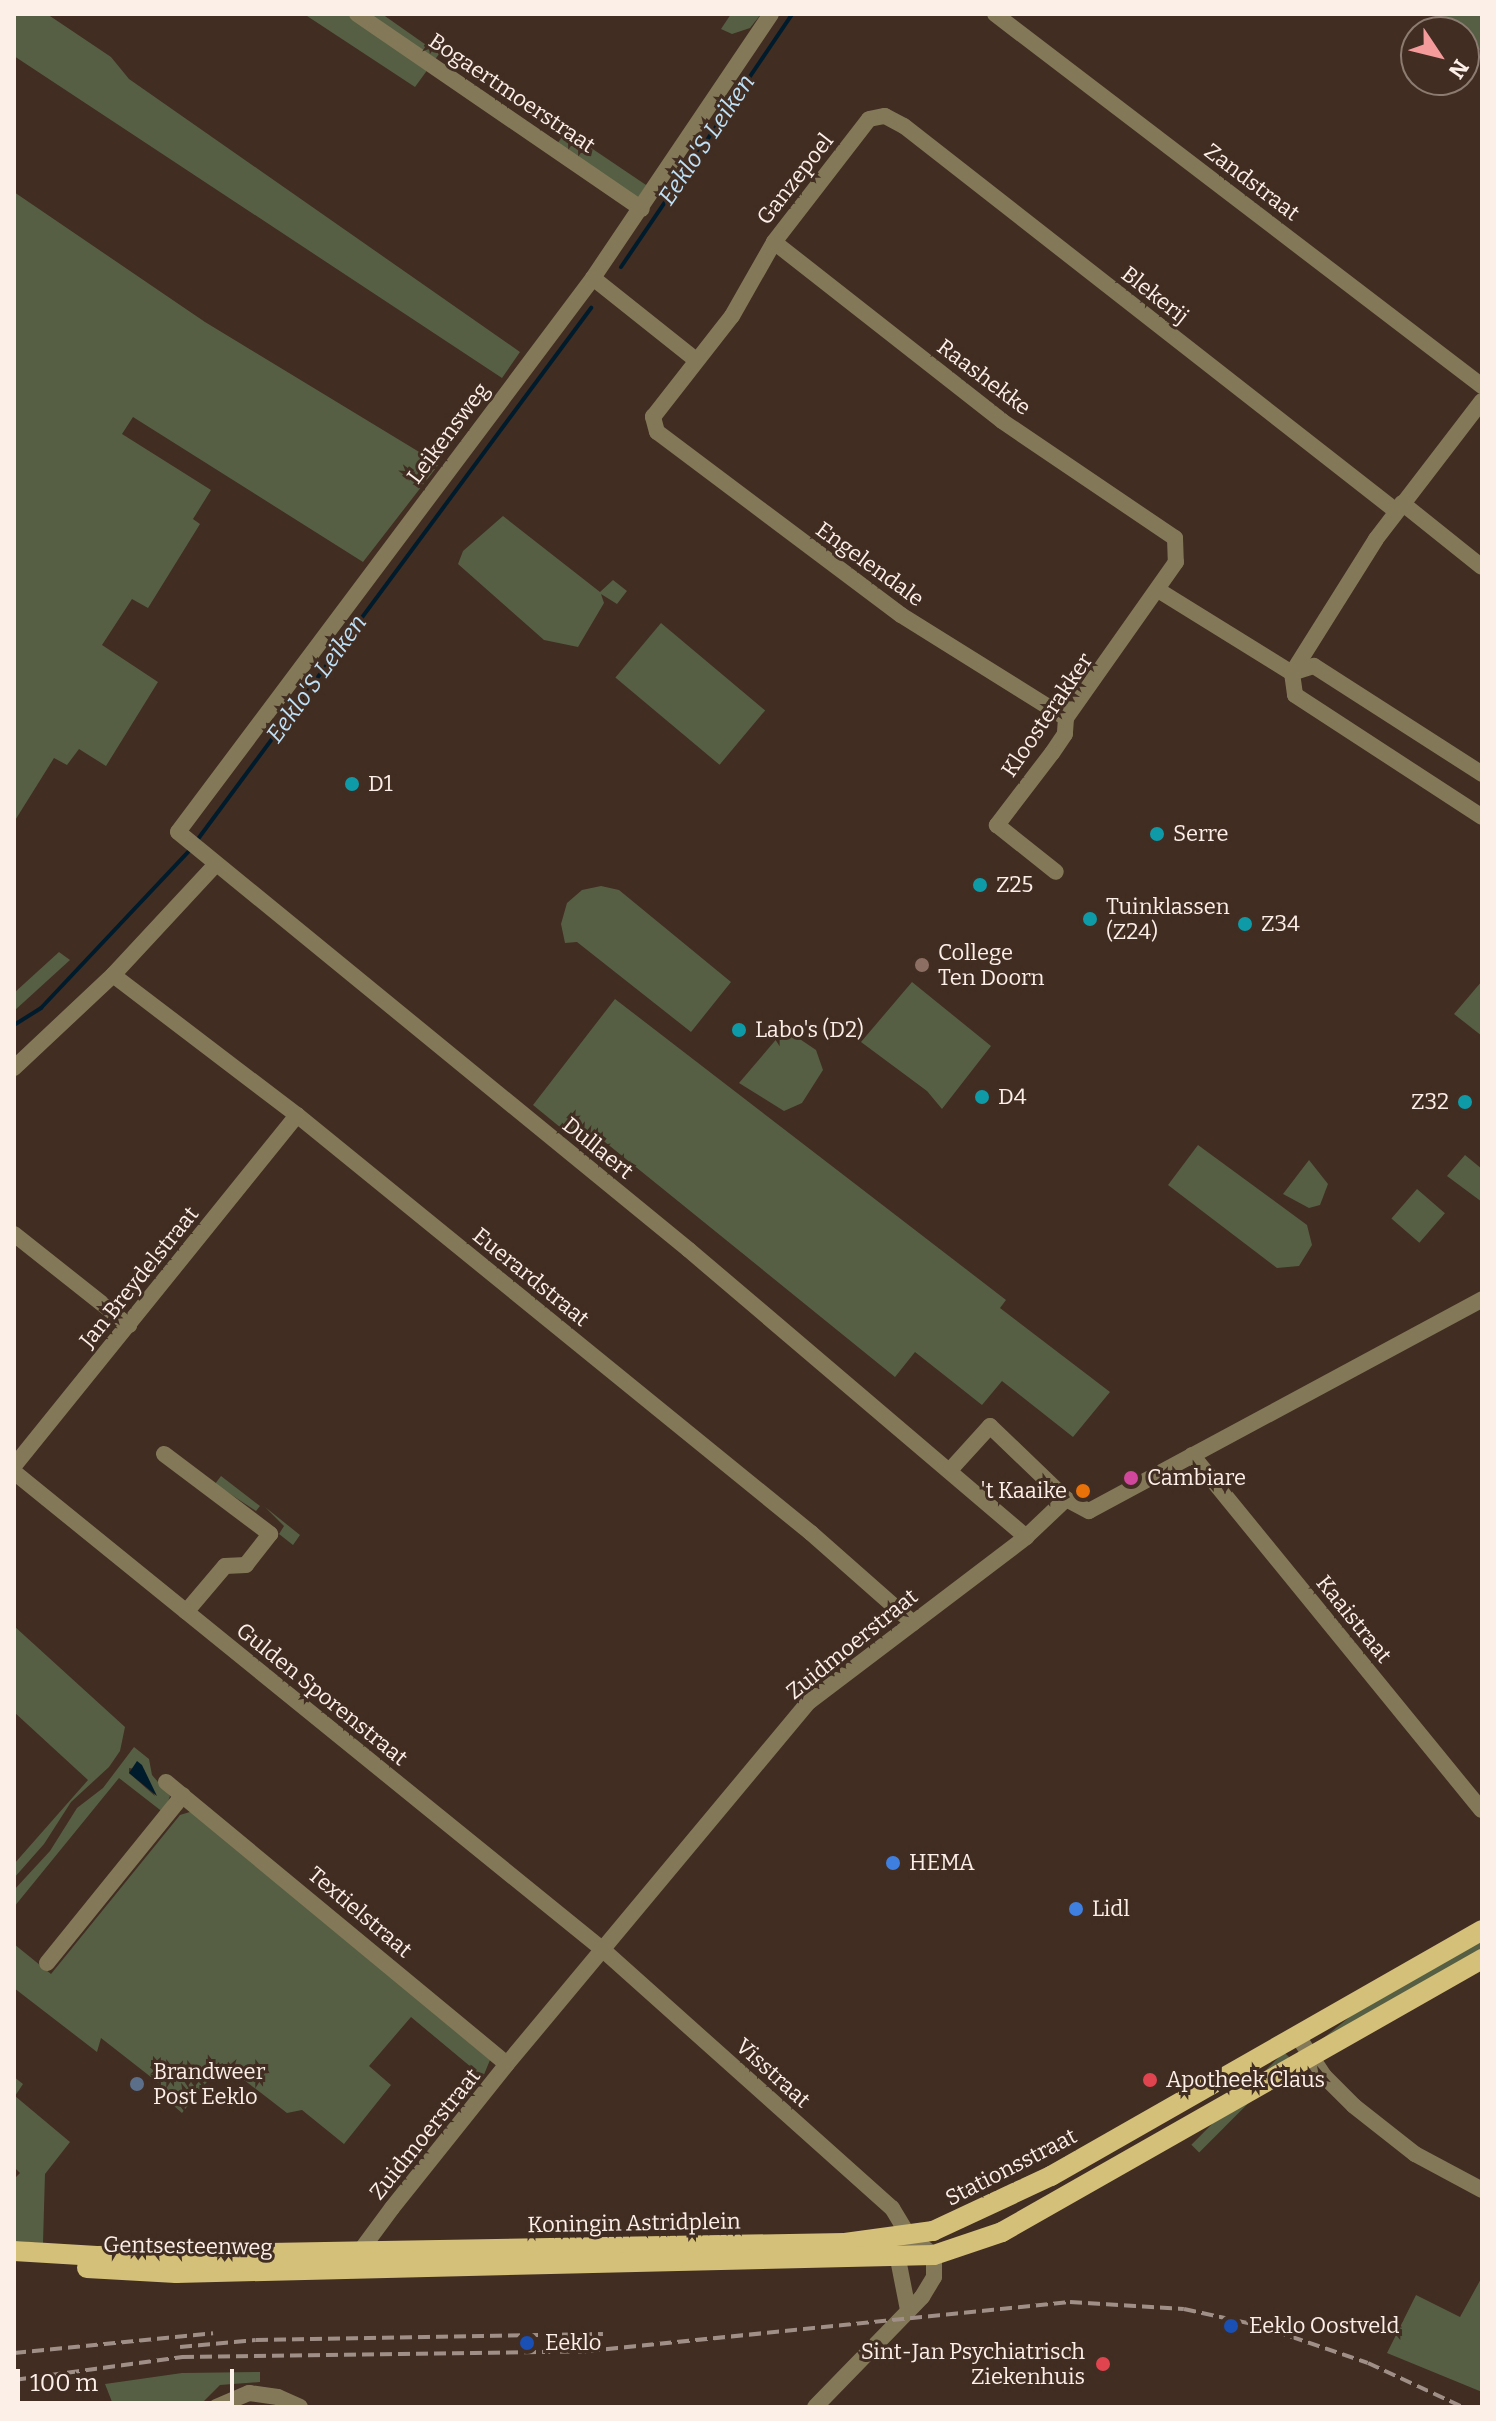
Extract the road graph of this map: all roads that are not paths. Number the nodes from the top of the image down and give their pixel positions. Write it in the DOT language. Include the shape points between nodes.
graph roads {
  1 [pos="357,14"];
  2 [pos="771,14"];
  3 [pos="995,14"];
  4 [pos="885,116"];
  5 [pos="642,209"];
  6 [pos="774,242"];
  7 [pos="593,278"];
  8 [pos="696,360"];
  9 [pos="1482,386"];
  10 [pos="1482,401"];
  11 [pos="657,432"];
  12 [pos="1399,507"];
  13 [pos="1175,538"];
  14 [pos="1482,567"];
  15 [pos="1158,590"];
  16 [pos="1292,673"];
  17 [pos="1066,718"];
  18 [pos="1482,774"];
  19 [pos="1482,817"];
  20 [pos="216,864"];
  21 [pos="1056,872"];
  22 [pos="113,975"];
  23 [pos="14,1068"];
  24 [pos="297,1115"];
  25 [pos="14,1234"];
  26 [pos="1482,1299"];
  27 [pos="129,1325"];
  28 [pos="164,1454"];
  29 [pos="1192,1455"];
  30 [pos="14,1466"];
  31 [pos="951,1469"];
  32 [pos="14,1472"];
  33 [pos="1066,1499"];
  34 [pos="1026,1537"];
  35 [pos="186,1612"];
  36 [pos="913,1623"];
  37 [pos="166,1782"];
  38 [pos="183,1795"];
  39 [pos="1482,1810"];
  40 [pos="1482,1930"];
  41 [pos="602,1949"];
  42 [pos="1482,1959"];
  43 [pos="47,1963"];
  44 [pos="1297,2035"];
  45 [pos="1310,2057"];
  46 [pos="507,2064"];
  47 [pos="1132,2130"];
  48 [pos="1150,2148"];
  49 [pos="1482,2190"];
  50 [pos="908,2235"];
  51 [pos="14,2251"];
  52 [pos="934,2255"];
  53 [pos="898,2259"];
  54 [pos="361,2260"];
  55 [pos="14,2264"];
  56 [pos="908,2310"];
  57 [pos="216,2407"];
  58 [pos="300,2407"];
  59 [pos="815,2407"];
  1 -- 5 [label="street, Bogaertmoerstraat"];
  2 -- 5 [label="street, Leikensweg"];
  3 -- 9 [label="street, Zandstraat"];
  4 -- 6 [label="street, Ganzepoel" via="869,119"];
  4 -- 12 [label="street, Blekerij"];
  5 -- 7 [label="street, Leikensweg"];
  6 -- 8 [label="street, Ganzepoel" via="759,275"];
  6 -- 13 [label="street, Raashekke" via="1002,421"];
  7 -- 8 [label="street"];
  7 -- 20 [label="street, Leikensweg" via="178,832"];
  8 -- 11 [label="street, Ganzepoel" via="653,417"];
  10 -- 12 [label="street"];
  11 -- 17 [label="street, Engelendale" via="901,615"];
  12 -- 14 [label="street, Blekerij"];
  12 -- 16 [label="street"];
  13 -- 15 [label="street, Kloosterakker" via="1176,562"];
  15 -- 16 [label="street"];
  15 -- 17 [label="street, Kloosterakker"];
  16 -- 18 [label="street" via="1314,666"];
  16 -- 19 [label="street" via="1295,695"];
  17 -- 21 [label="street, Kloosterakker" via="1065,734 997,825"];
  20 -- 22 [label="street"];
  20 -- 31 [label="street, Dullaert"];
  22 -- 23 [label="street"];
  22 -- 24 [label="street, Euerardstraat"];
  24 -- 27 [label="street, Jan Breydelstraat"];
  24 -- 36 [label="street, Euerardstraat" via="811,1533"];
  25 -- 27 [label="street"];
  26 -- 29 [label="street"];
  27 -- 30 [label="street, Jan Breydelstraat"];
  28 -- 35 [label="street" via="270,1534 246,1565 225,1566"];
  29 -- 33 [label="street" via="1089,1511"];
  29 -- 39 [label="street, Kaaistraat"];
  31 -- 33 [label="street" via="990,1426"];
  31 -- 34 [label="street, Dullaert"];
  32 -- 35 [label="street, Gulden Sporenstraat"];
  33 -- 34 [label="street, Zuidmoerstraat"];
  34 -- 36 [label="street, Zuidmoerstraat"];
  35 -- 41 [label="street, Gulden Sporenstraat"];
  36 -- 41 [label="street, Zuidmoerstraat" via="809,1702"];
  37 -- 38 [label="street, Textielstraat"];
  38 -- 43 [label="street"];
  38 -- 46 [label="street, Textielstraat"];
  40 -- 44 [label="main road, Stationsstraat"];
  41 -- 46 [label="street, Zuidmoerstraat"];
  41 -- 50 [label="street, Visstraat" via="892,2208"];
  42 -- 45 [label="main road"];
  44 -- 45 [label="street"];
  44 -- 47 [label="main road, Stationsstraat"];
  45 -- 48 [label="main road"];
  45 -- 49 [label="street" via="1335,2090 1406,2147"];
  46 -- 54 [label="street, Zuidmoerstraat"];
  47 -- 48 [label="street"];
  47 -- 50 [label="main road, Stationsstraat" via="990,2208 933,2231"];
  48 -- 52 [label="main road" via="1002,2232"];
  50 -- 52 [label="street, Visstraat"];
  50 -- 53 [label="street"];
  50 -- 54 [label="main road, Koningin Astridplein" via="845,2243"];
  51 -- 54 [label="main road, Gentsesteenweg"];
  52 -- 53 [label="main road, Koningin Astridplein"];
  52 -- 56 [label="street" via="932,2283"];
  53 -- 54 [label="main road, Koningin Astridplein"];
  53 -- 56 [label="street"];
  54 -- 55 [label="main road, Gentsesteenweg" via="176,2273"];
  56 -- 59 [label="street"];
  57 -- 58 [label="street" via="249,2393"];
}
